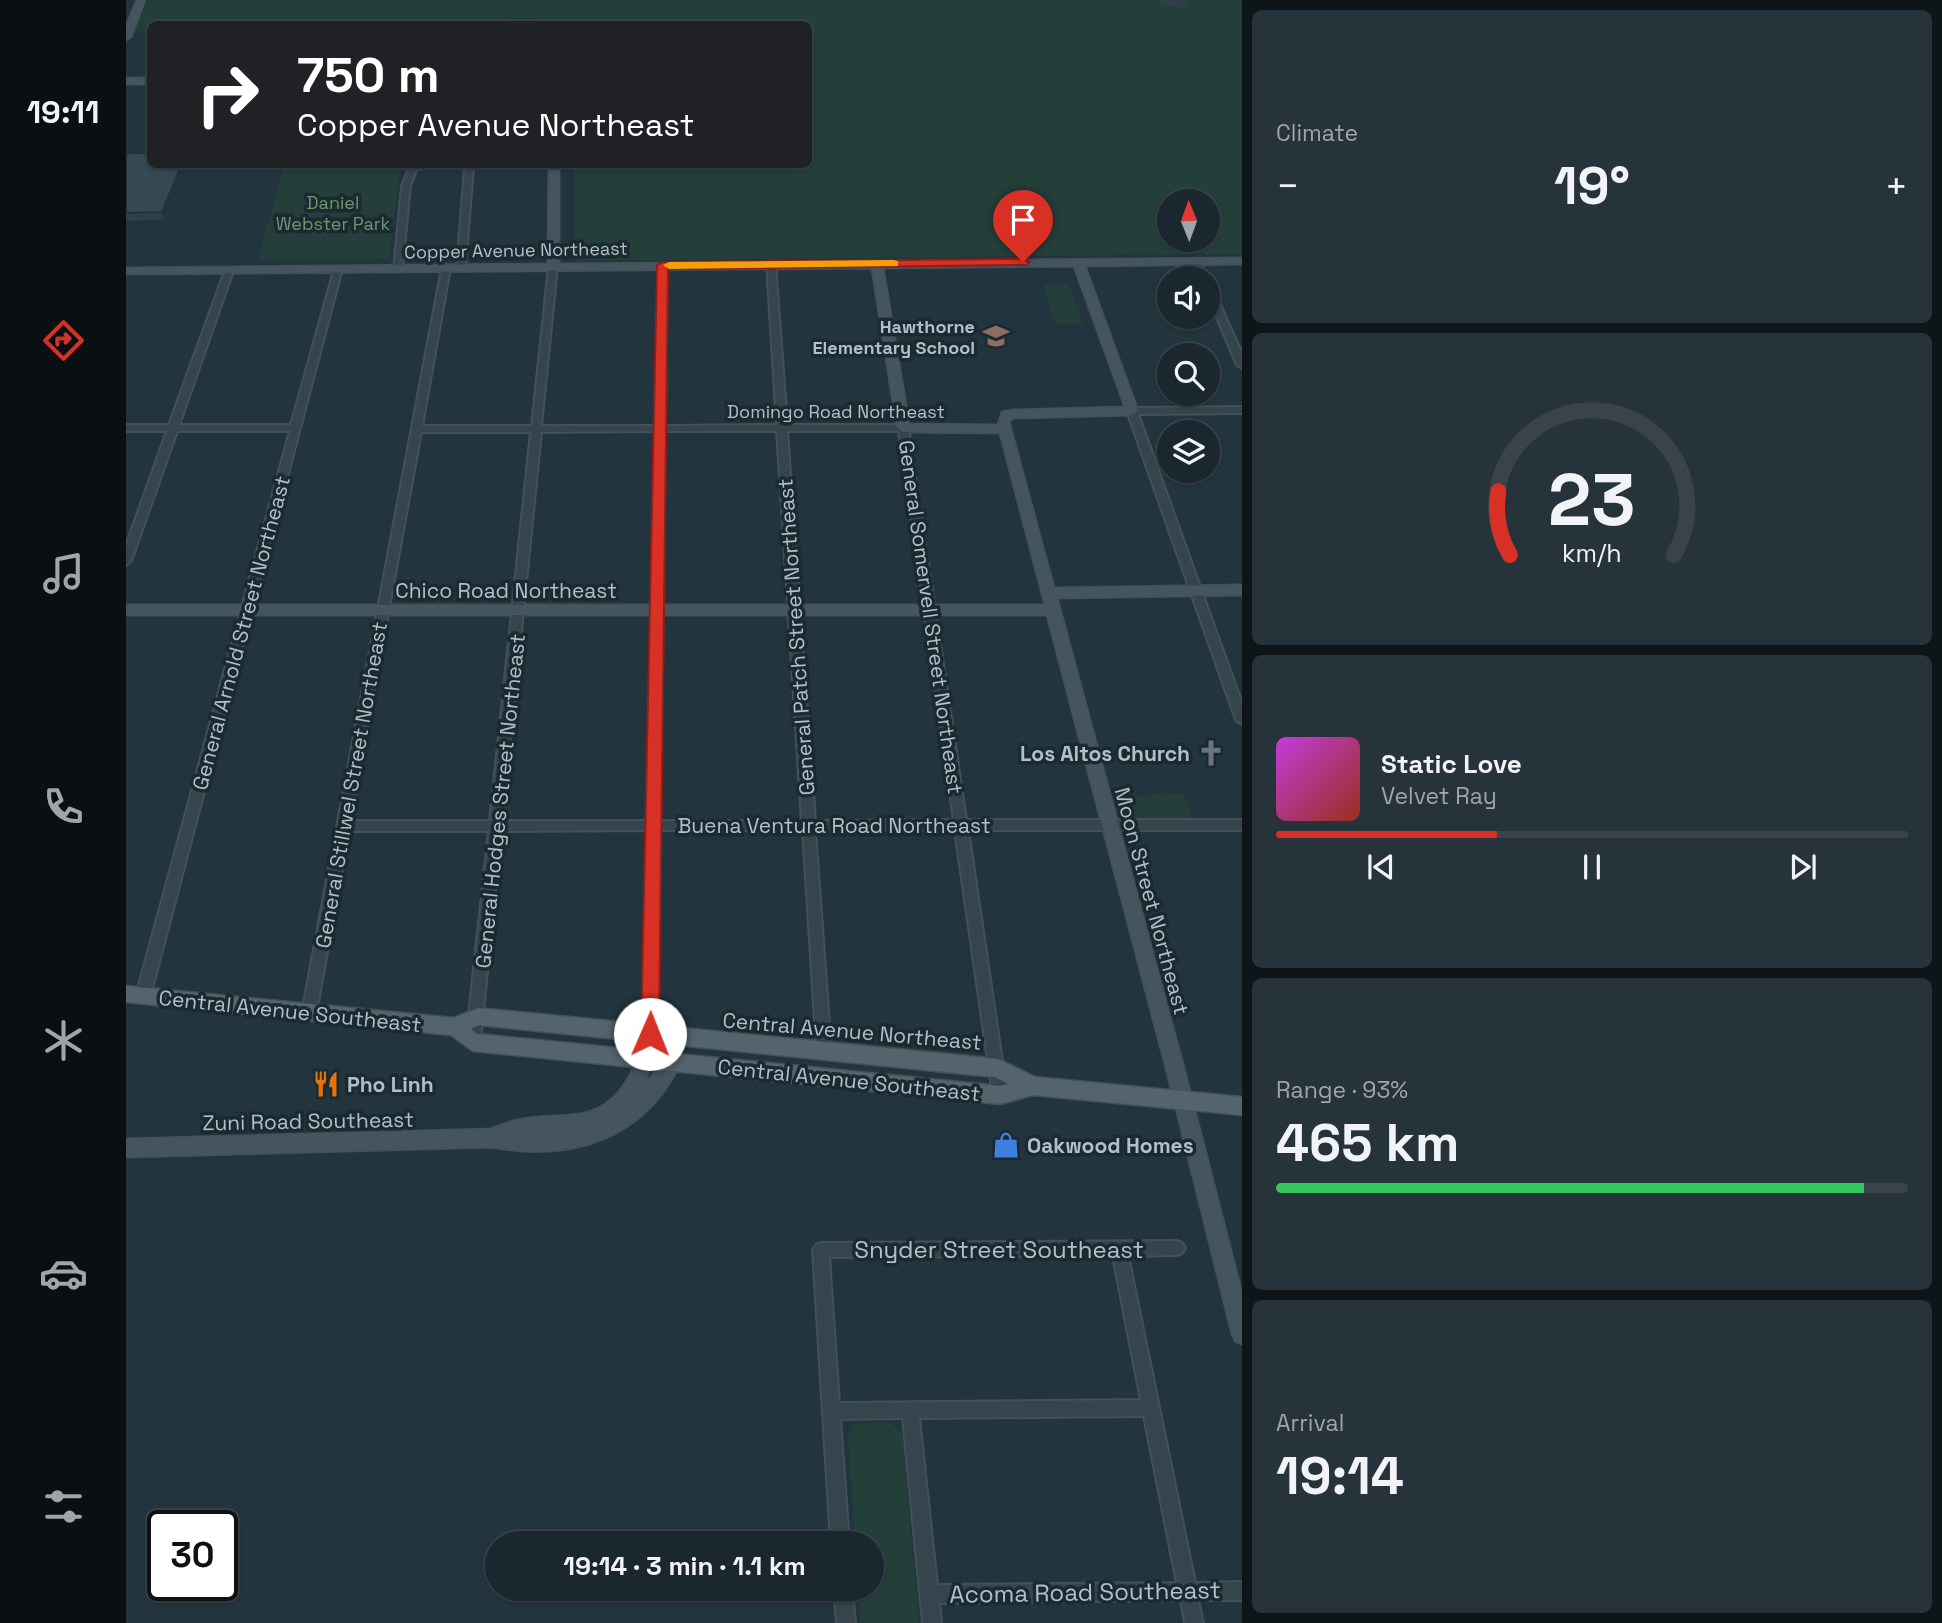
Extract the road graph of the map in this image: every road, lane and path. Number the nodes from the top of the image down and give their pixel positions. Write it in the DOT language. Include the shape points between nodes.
graph roads {
  1 [pos="141,0"];
  2 [pos="126,37"];
  3 [pos="126,81"];
  4 [pos="147,81"];
  5 [pos="413,168"];
  6 [pos="469,168"];
  7 [pos="554,168"];
  8 [pos="1196,261"];
  9 [pos="1242,261"];
  10 [pos="1078,262"];
  11 [pos="877,263"];
  12 [pos="771,264"];
  13 [pos="663,265"];
  14 [pos="1198,266"];
  15 [pos="553,267"];
  16 [pos="446,268"];
  17 [pos="461,268"];
  18 [pos="338,269"];
  19 [pos="398,269"];
  20 [pos="126,271"];
  21 [pos="229,271"];
  22 [pos="1220,315"];
  23 [pos="1242,365"];
  24 [pos="1242,410"];
  25 [pos="1132,411"];
  26 [pos="126,428"];
  27 [pos="173,428"];
  28 [pos="295,428"];
  29 [pos="538,428"];
  30 [pos="658,428"];
  31 [pos="781,428"];
  32 [pos="903,428"];
  33 [pos="416,429"];
  34 [pos="1005,429"];
  35 [pos="126,561"];
  36 [pos="1242,590"];
  37 [pos="1195,591"];
  38 [pos="1052,602"];
  39 [pos="126,610"];
  40 [pos="793,610"];
  41 [pos="929,610"];
  42 [pos="246,611"];
  43 [pos="382,611"];
  44 [pos="519,611"];
  45 [pos="656,611"];
  46 [pos="1242,720"];
  47 [pos="497,825"];
  48 [pos="653,825"];
  49 [pos="962,825"];
  50 [pos="1242,825"];
  51 [pos="343,826"];
  52 [pos="809,827"];
  53 [pos="1110,827"];
  54 [pos="134,995"];
  55 [pos="309,1013"];
  56 [pos="478,1016"];
  57 [pos="455,1027"];
  58 [pos="650,1034"];
  59 [pos="473,1042"];
  60 [pos="824,1052"];
  61 [pos="647,1059"];
  62 [pos="672,1062"];
  63 [pos="998,1068"];
  64 [pos="1033,1086"];
  65 [pos="1000,1095"];
  66 [pos="1184,1100"];
  67 [pos="1242,1106"];
  68 [pos="492,1138"];
  69 [pos="126,1148"];
  70 [pos="1177,1248"];
  71 [pos="1119,1249"];
  72 [pos="821,1250"];
  73 [pos="1242,1334"];
  74 [pos="1151,1408"];
  75 [pos="910,1410"];
  76 [pos="831,1411"];
  77 [pos="839,1531"];
  78 [pos="1187,1591"];
  79 [pos="1242,1591"];
  80 [pos="929,1594"];
  81 [pos="844,1601"];
  82 [pos="846,1623"];
  83 [pos="932,1623"];
  84 [pos="1194,1623"];
  1 -- 2 [label="street"];
  3 -- 4 [label="street"];
  5 -- 19 [label="street" via="406,186"];
  6 -- 17 [label="street"];
  7 -- 15 [label="street"];
  8 -- 9 [label="street, Copper Avenue Northeast"];
  8 -- 10 [label="street, Copper Avenue Northeast"];
  8 -- 14 [label="street"];
  10 -- 11 [label="street, Copper Avenue Northeast"];
  10 -- 25 [label="street"];
  11 -- 12 [label="street, Copper Avenue Northeast"];
  11 -- 32 [label="street, General Somervell Street Northeast"];
  12 -- 13 [label="street, Copper Avenue Northeast"];
  12 -- 31 [label="street, General Patch Street Northeast"];
  13 -- 15 [label="street, Copper Avenue Northeast"];
  13 -- 30 [label="street"];
  15 -- 17 [label="street, Copper Avenue Northeast"];
  15 -- 29 [label="street, General Hodges Street Northeast"];
  16 -- 17 [label="street, Copper Avenue Northeast"];
  16 -- 19 [label="street, Copper Avenue Northeast"];
  16 -- 33 [label="street, General Stillwel Street Northeast"];
  18 -- 19 [label="street, Copper Avenue Northeast"];
  18 -- 21 [label="street, Copper Avenue Northeast"];
  18 -- 28 [label="street, General Arnold Street Northeast"];
  20 -- 21 [label="street, Copper Avenue Northeast"];
  21 -- 27 [label="street"];
  22 -- 23 [label="street"];
  24 -- 25 [label="street"];
  25 -- 34 [label="street" via="1013,414 1004,417"];
  25 -- 37 [label="street"];
  26 -- 27 [label="street"];
  27 -- 28 [label="street"];
  27 -- 35 [label="street"];
  28 -- 42 [label="street, General Arnold Street Northeast"];
  29 -- 30 [label="street, Domingo Road Northeast"];
  29 -- 33 [label="street, Domingo Road Northeast"];
  29 -- 44 [label="street, General Hodges Street Northeast"];
  30 -- 31 [label="street, Domingo Road Northeast"];
  30 -- 45 [label="street"];
  31 -- 32 [label="street, Domingo Road Northeast"];
  31 -- 40 [label="street, General Patch Street Northeast"];
  32 -- 34 [label="street, Domingo Road Northeast"];
  32 -- 41 [label="street, General Somervell Street Northeast"];
  33 -- 43 [label="street, General Stillwel Street Northeast"];
  34 -- 38 [label="street, Moon Street Northeast"];
  36 -- 37 [label="street, Chico Road Northeast"];
  37 -- 38 [label="street, Chico Road Northeast"];
  37 -- 46 [label="street"];
  38 -- 41 [label="street, Chico Road Northeast"];
  38 -- 53 [label="street, Moon Street Northeast"];
  39 -- 42 [label="street, Chico Road Northeast"];
  40 -- 41 [label="street, Chico Road Northeast"];
  40 -- 45 [label="street, Chico Road Northeast"];
  40 -- 52 [label="street, General Patch Street Northeast"];
  41 -- 49 [label="street, General Somervell Street Northeast"];
  42 -- 43 [label="street, Chico Road Northeast"];
  42 -- 54 [label="street, General Arnold Street Northeast"];
  43 -- 44 [label="street, Chico Road Northeast"];
  43 -- 51 [label="street, General Stillwel Street Northeast"];
  44 -- 45 [label="street, Chico Road Northeast"];
  44 -- 47 [label="street, General Hodges Street Northeast"];
  45 -- 48 [label="street"];
  47 -- 48 [label="street, Buena Ventura Road Northeast"];
  47 -- 51 [label="street, Buena Ventura Road Northeast"];
  47 -- 56 [label="street, General Hodges Street Northeast"];
  48 -- 52 [label="street, Buena Ventura Road Northeast"];
  48 -- 58 [label="street"];
  49 -- 52 [label="street, Buena Ventura Road Northeast"];
  49 -- 53 [label="street, Buena Ventura Road Northeast"];
  49 -- 63 [label="street, General Somervell Street Northeast"];
  50 -- 53 [label="street, Buena Ventura Road Northeast"];
  51 -- 55 [label="street, General Stillwel Street Northeast"];
  52 -- 60 [label="street, General Patch Street Northeast"];
  53 -- 66 [label="street, Moon Street Northeast"];
  54 -- 55 [label="main road, Central Avenue Southeast"];
  55 -- 57 [label="main road, Central Avenue Southeast"];
  56 -- 57 [label="main road"];
  56 -- 58 [label="main road, Central Avenue Northeast"];
  56 -- 59 [label="street, General Hodges Street Northeast"];
  57 -- 59 [label="main road"];
  58 -- 60 [label="main road, Central Avenue Northeast"];
  58 -- 61 [label="street, Zuni Road Southeast"];
  58 -- 62 [label="street"];
  59 -- 61 [label="main road, Central Avenue Southeast"];
  60 -- 63 [label="main road, Central Avenue Northeast"];
  61 -- 62 [label="main road, Central Avenue Southeast"];
  61 -- 68 [label="street, Zuni Road Southeast" via="640,1080 603,1114 580,1124 519,1128"];
  62 -- 65 [label="main road, Central Avenue Southeast"];
  62 -- 68 [label="street, Zuni Road Southeast" via="639,1108 597,1136 516,1143"];
  63 -- 64 [label="main road, Central Avenue Northeast"];
  63 -- 65 [label="street, General Somervell Street Northeast"];
  64 -- 65 [label="main road, Central Avenue Southeast"];
  64 -- 66 [label="main road, Central Avenue Southeast"];
  66 -- 67 [label="main road, Central Avenue Southeast"];
  66 -- 73 [label="street, Moon Street Northeast"];
  68 -- 69 [label="street, Zuni Road Southeast"];
  70 -- 71 [label="street, Snyder Street Southeast"];
  71 -- 72 [label="street, Snyder Street Southeast"];
  71 -- 74 [label="street"];
  72 -- 76 [label="street"];
  74 -- 75 [label="street"];
  74 -- 78 [label="street"];
  75 -- 76 [label="street"];
  75 -- 80 [label="street"];
  76 -- 77 [label="street"];
  78 -- 79 [label="street, Acoma Road Southeast"];
  78 -- 80 [label="street, Acoma Road Southeast"];
  78 -- 84 [label="street"];
  80 -- 83 [label="street"];
  81 -- 82 [label="street"];
}
